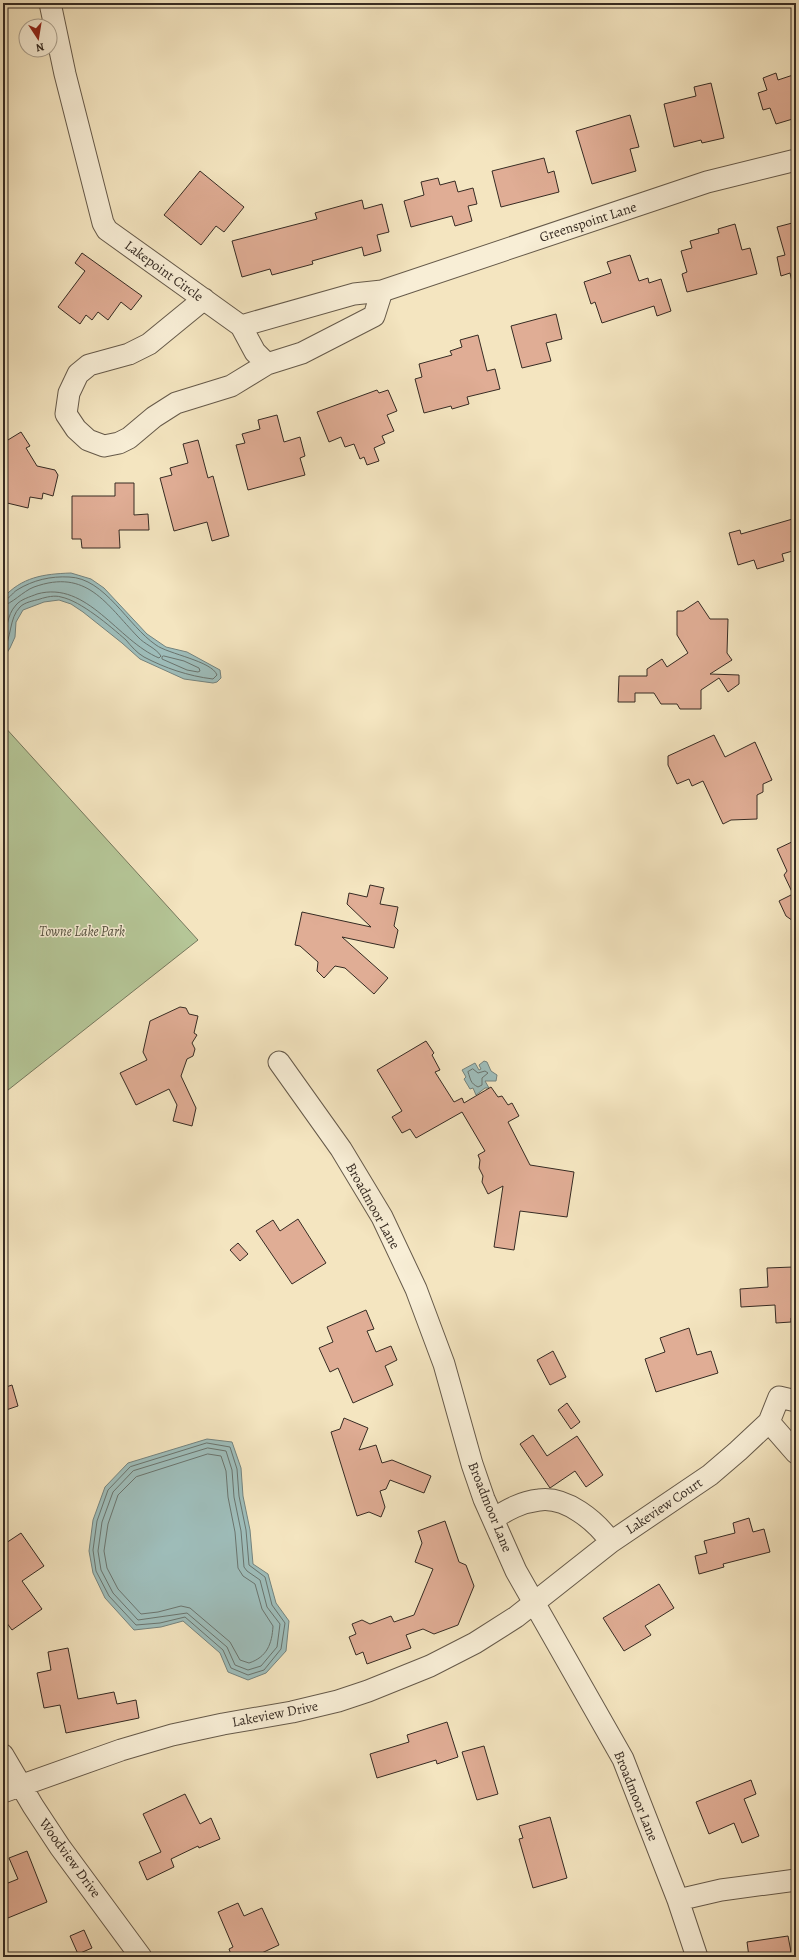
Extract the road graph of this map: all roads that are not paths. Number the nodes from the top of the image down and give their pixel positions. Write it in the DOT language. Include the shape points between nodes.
graph roads {
  1 [pos="50,3"];
  2 [pos="796,160"];
  3 [pos="382,291"];
  4 [pos="204,299"];
  5 [pos="241,326"];
  6 [pos="267,364"];
  7 [pos="279,1062"];
  8 [pos="788,1399"];
  9 [pos="769,1422"];
  10 [pos="796,1453"];
  11 [pos="493,1519"];
  12 [pos="611,1542"];
  13 [pos="534,1604"];
  14 [pos="3,1755"];
  15 [pos="12,1790"];
  16 [pos="796,1880"];
  17 [pos="678,1900"];
  18 [pos="141,1957"];
  19 [pos="697,1957"];
  1 -- 4 [label="street, Lakepoint Circle" via="65,74 103,223 107,230"];
  2 -- 3 [label="street, Greenspoint Lane" via="707,182"];
  3 -- 5 [label="street, Greenspoint Lane" via="354,294"];
  3 -- 6 [label="street" via="374,316 302,353"];
  4 -- 5 [label="street, Lakepoint Circle"];
  4 -- 6 [label="street" via="149,344 129,354 89,365 78,374 69,392 66,414 76,429 88,440 104,446 119,443 176,403 231,386"];
  5 -- 6 [label="street" via="255,352"];
  7 -- 11 [label="street, Broadmoor Lane" via="341,1149 382,1217 416,1289 444,1364 472,1464"];
  8 -- 9 [label="street, Lakeview Court"];
  9 -- 10 [label="street"];
  9 -- 12 [label="street, Lakeview Court" via="710,1475"];
  11 -- 12 [label="street" via="508,1509 540,1499 561,1503 591,1519"];
  11 -- 13 [label="street, Broadmoor Lane"];
  12 -- 13 [label="street, Lakeview Court"];
  13 -- 15 [label="street, Lakeview Drive" via="469,1646 430,1666 368,1692 292,1712 172,1735 121,1750"];
  13 -- 17 [label="street, Broadmoor Lane" via="623,1759"];
  14 -- 15 [label="street, Woodview Drive"];
  15 -- 18 [label="street, Woodview Drive" via="60,1847"];
  16 -- 17 [label="street" via="720,1890"];
  17 -- 19 [label="street, Broadmoor Lane"];
}
